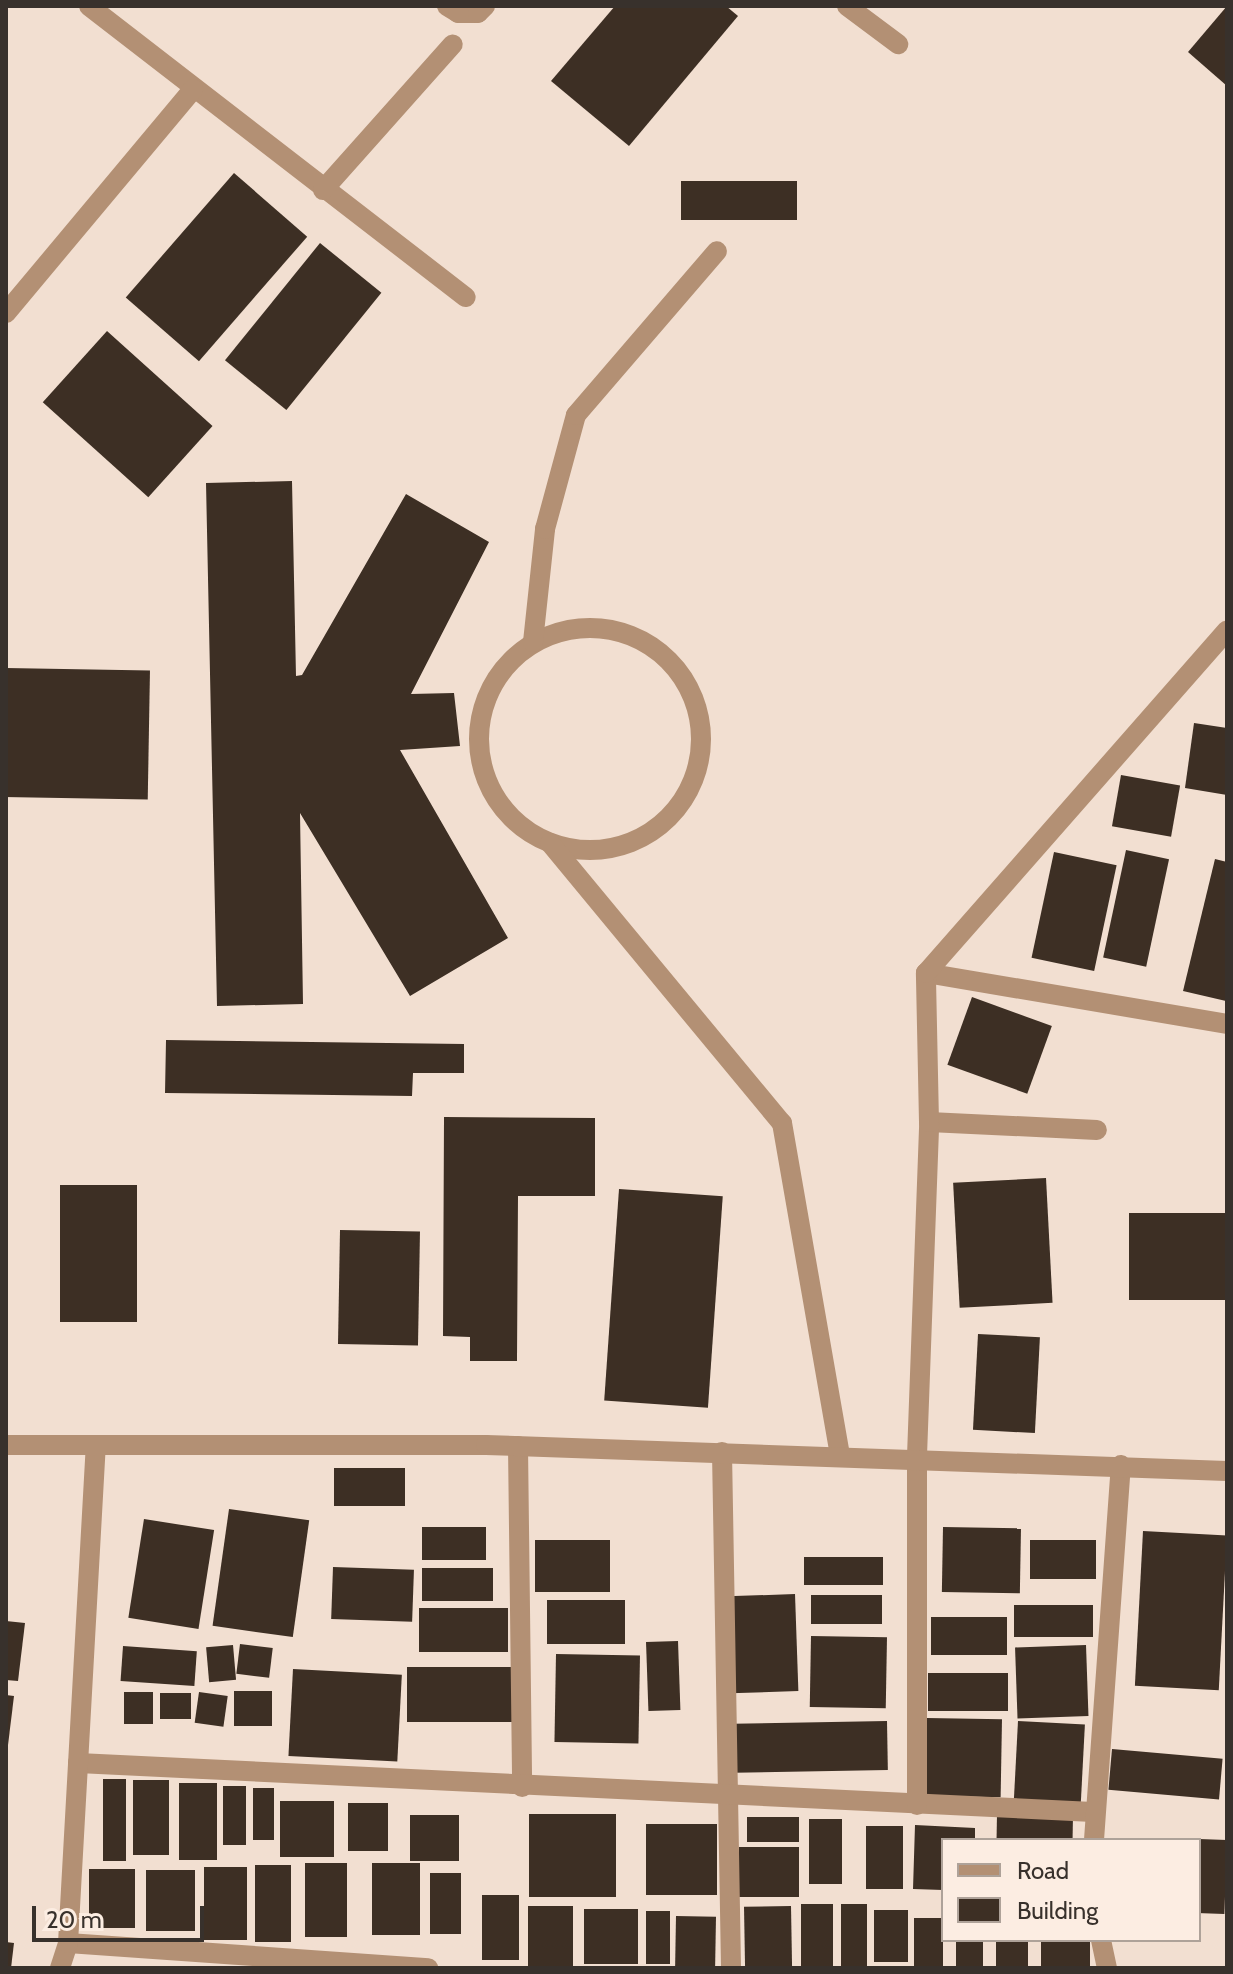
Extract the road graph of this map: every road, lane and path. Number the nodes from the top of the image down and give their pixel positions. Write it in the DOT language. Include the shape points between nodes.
graph roads {
  1 [pos="89,6"];
  2 [pos="447,6"];
  3 [pos="485,6"];
  4 [pos="847,6"];
  5 [pos="453,44"];
  6 [pos="898,44"];
  7 [pos="193,89"];
  8 [pos="323,190"];
  9 [pos="717,251"];
  10 [pos="466,297"];
  11 [pos="6,313"];
  12 [pos="1227,630"];
  13 [pos="533,642"];
  14 [pos="550,843"];
  15 [pos="926,973"];
  16 [pos="1227,1024"];
  17 [pos="929,1122"];
  18 [pos="1097,1130"];
  19 [pos="6,1445"];
  20 [pos="96,1446"];
  21 [pos="518,1446"];
  22 [pos="722,1452"];
  23 [pos="840,1456"];
  24 [pos="917,1456"];
  25 [pos="1121,1465"];
  26 [pos="1227,1471"];
  27 [pos="78,1763"];
  28 [pos="522,1787"];
  29 [pos="729,1798"];
  30 [pos="917,1805"];
  31 [pos="1093,1812"];
  32 [pos="1094,1838"];
  33 [pos="1101,1942"];
  34 [pos="68,1943"];
  35 [pos="309,1964"];
  36 [pos="60,1968"];
  37 [pos="428,1968"];
  38 [pos="731,1968"];
  39 [pos="1107,1968"];
  1 -- 7 [label="street"];
  2 -- 3 [label="street" via="458,13 478,13"];
  4 -- 6 [label="street"];
  5 -- 8 [label="street"];
  7 -- 8 [label="street"];
  7 -- 11 [label="street"];
  8 -- 10 [label="street"];
  9 -- 13 [label="street" via="576,415 545,529"];
  12 -- 15 [label="street"];
  13 -- 14 [label="street" via="506,665 486,696 478,730 480,754 496,799 519,825"];
  13 -- 14 [label="street" via="569,629 607,628 644,640 674,664 694,697 703,733 692,783 681,805 653,831 609,848 585,850"];
  14 -- 23 [label="street" via="782,1123"];
  15 -- 16 [label="street"];
  15 -- 17 [label="street"];
  17 -- 18 [label="street"];
  17 -- 24 [label="street"];
  19 -- 20 [label="street"];
  20 -- 21 [label="street"];
  20 -- 27 [label="street"];
  21 -- 22 [label="street"];
  21 -- 28 [label="street"];
  22 -- 23 [label="street"];
  22 -- 29 [label="street"];
  23 -- 24 [label="street"];
  24 -- 25 [label="street"];
  24 -- 30 [label="street"];
  25 -- 26 [label="street"];
  25 -- 31 [label="street"];
  27 -- 28 [label="street"];
  27 -- 34 [label="street"];
  28 -- 29 [label="street"];
  29 -- 30 [label="street"];
  29 -- 38 [label="street"];
  30 -- 31 [label="street"];
  31 -- 32 [label="street"];
  33 -- 39 [label="street"];
  34 -- 35 [label="street"];
  34 -- 36 [label="street"];
  35 -- 37 [label="street"];
}
